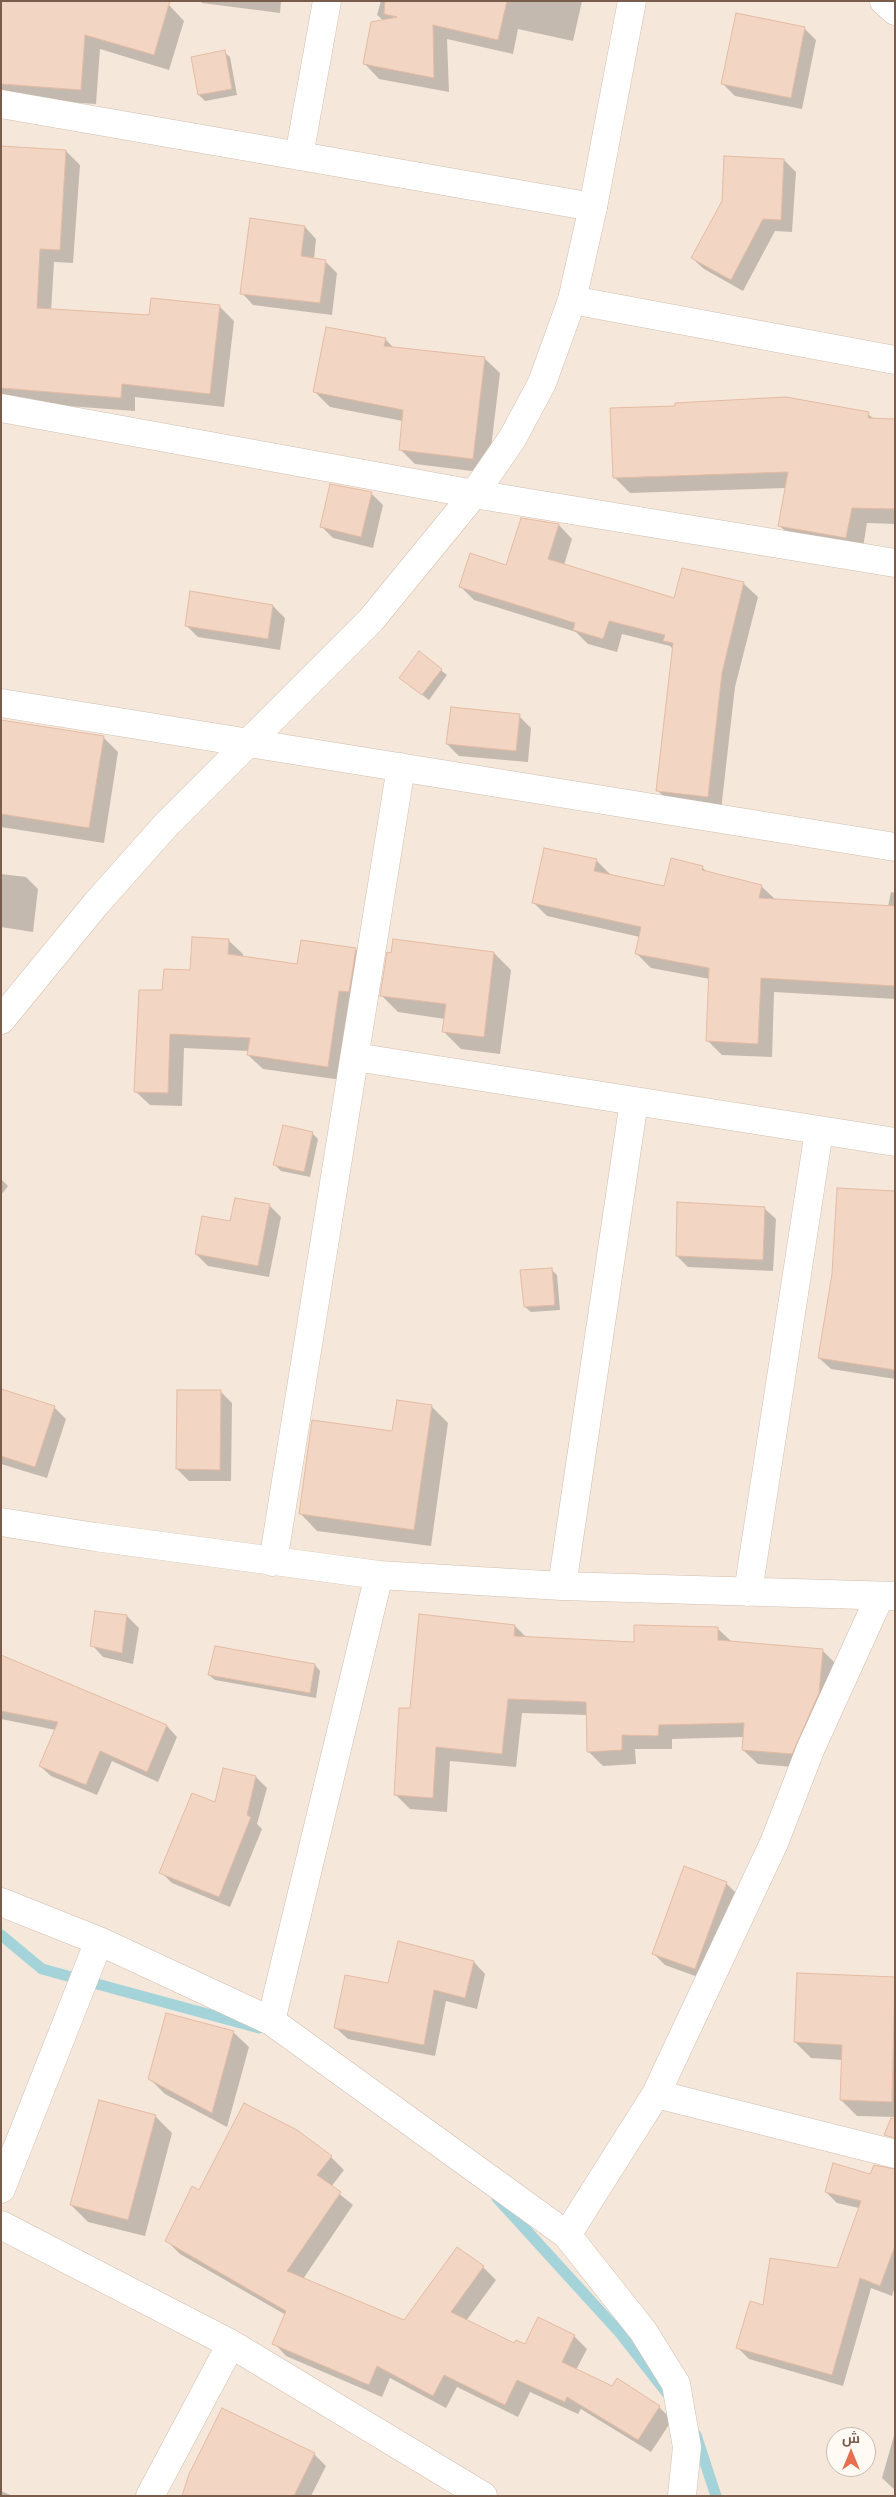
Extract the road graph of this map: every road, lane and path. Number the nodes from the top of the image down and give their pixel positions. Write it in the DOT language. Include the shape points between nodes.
graph roads {
  1 [pos="327,1"];
  2 [pos="632,1"];
  3 [pos="884,1"];
  4 [pos="895,12"];
  5 [pos="1,104"];
  6 [pos="299,156"];
  7 [pos="593,207"];
  8 [pos="572,300"];
  9 [pos="895,360"];
  10 [pos="1,408"];
  11 [pos="474,494"];
  12 [pos="895,563"];
  13 [pos="1,703"];
  14 [pos="248,745"];
  15 [pos="401,767"];
  16 [pos="895,847"];
  17 [pos="10,996"];
  18 [pos="1,1020"];
  19 [pos="355,1057"];
  20 [pos="634,1101"];
  21 [pos="819,1131"];
  22 [pos="895,1142"];
  23 [pos="1,1522"];
  24 [pos="273,1562"];
  25 [pos="379,1575"];
  26 [pos="562,1586"];
  27 [pos="748,1592"];
  28 [pos="887,1596"];
  29 [pos="1,1902"];
  30 [pos="99,1941"];
  31 [pos="272,2021"];
  32 [pos="656,2094"];
  33 [pos="895,2154"];
  34 [pos="1,2189"];
  35 [pos="1,2225"];
  36 [pos="567,2236"];
  37 [pos="231,2344"];
  38 [pos="150,2496"];
  39 [pos="483,2496"];
  40 [pos="682,2496"];
  1 -- 6 [label="street"];
  2 -- 7 [label="street"];
  3 -- 4 [label="street"];
  5 -- 6 [label="street"];
  6 -- 7 [label="street"];
  7 -- 8 [label="street"];
  8 -- 9 [label="street"];
  8 -- 11 [label="street" via="542,383 512,439"];
  10 -- 11 [label="street"];
  11 -- 12 [label="street"];
  11 -- 14 [label="street" via="371,620"];
  13 -- 14 [label="street"];
  14 -- 15 [label="street"];
  14 -- 17 [label="street" via="166,825"];
  15 -- 16 [label="street"];
  15 -- 19 [label="street"];
  17 -- 18 [label="street"];
  19 -- 20 [label="street"];
  19 -- 24 [label="street"];
  20 -- 21 [label="street"];
  20 -- 26 [label="street"];
  21 -- 22 [label="street"];
  21 -- 27 [label="street"];
  23 -- 24 [label="street"];
  24 -- 25 [label="street"];
  25 -- 26 [label="street"];
  25 -- 31 [label="street"];
  26 -- 27 [label="street"];
  27 -- 28 [label="street"];
  28 -- 32 [label="street" via="814,1742 774,1843"];
  29 -- 30 [label="street"];
  30 -- 31 [label="street"];
  30 -- 34 [label="street"];
  31 -- 36 [label="street"];
  32 -- 33 [label="street"];
  32 -- 36 [label="street"];
  35 -- 37 [label="street"];
  36 -- 40 [label="street" via="643,2331 676,2384 687,2447"];
  37 -- 38 [label="street"];
  37 -- 39 [label="street"];
}
